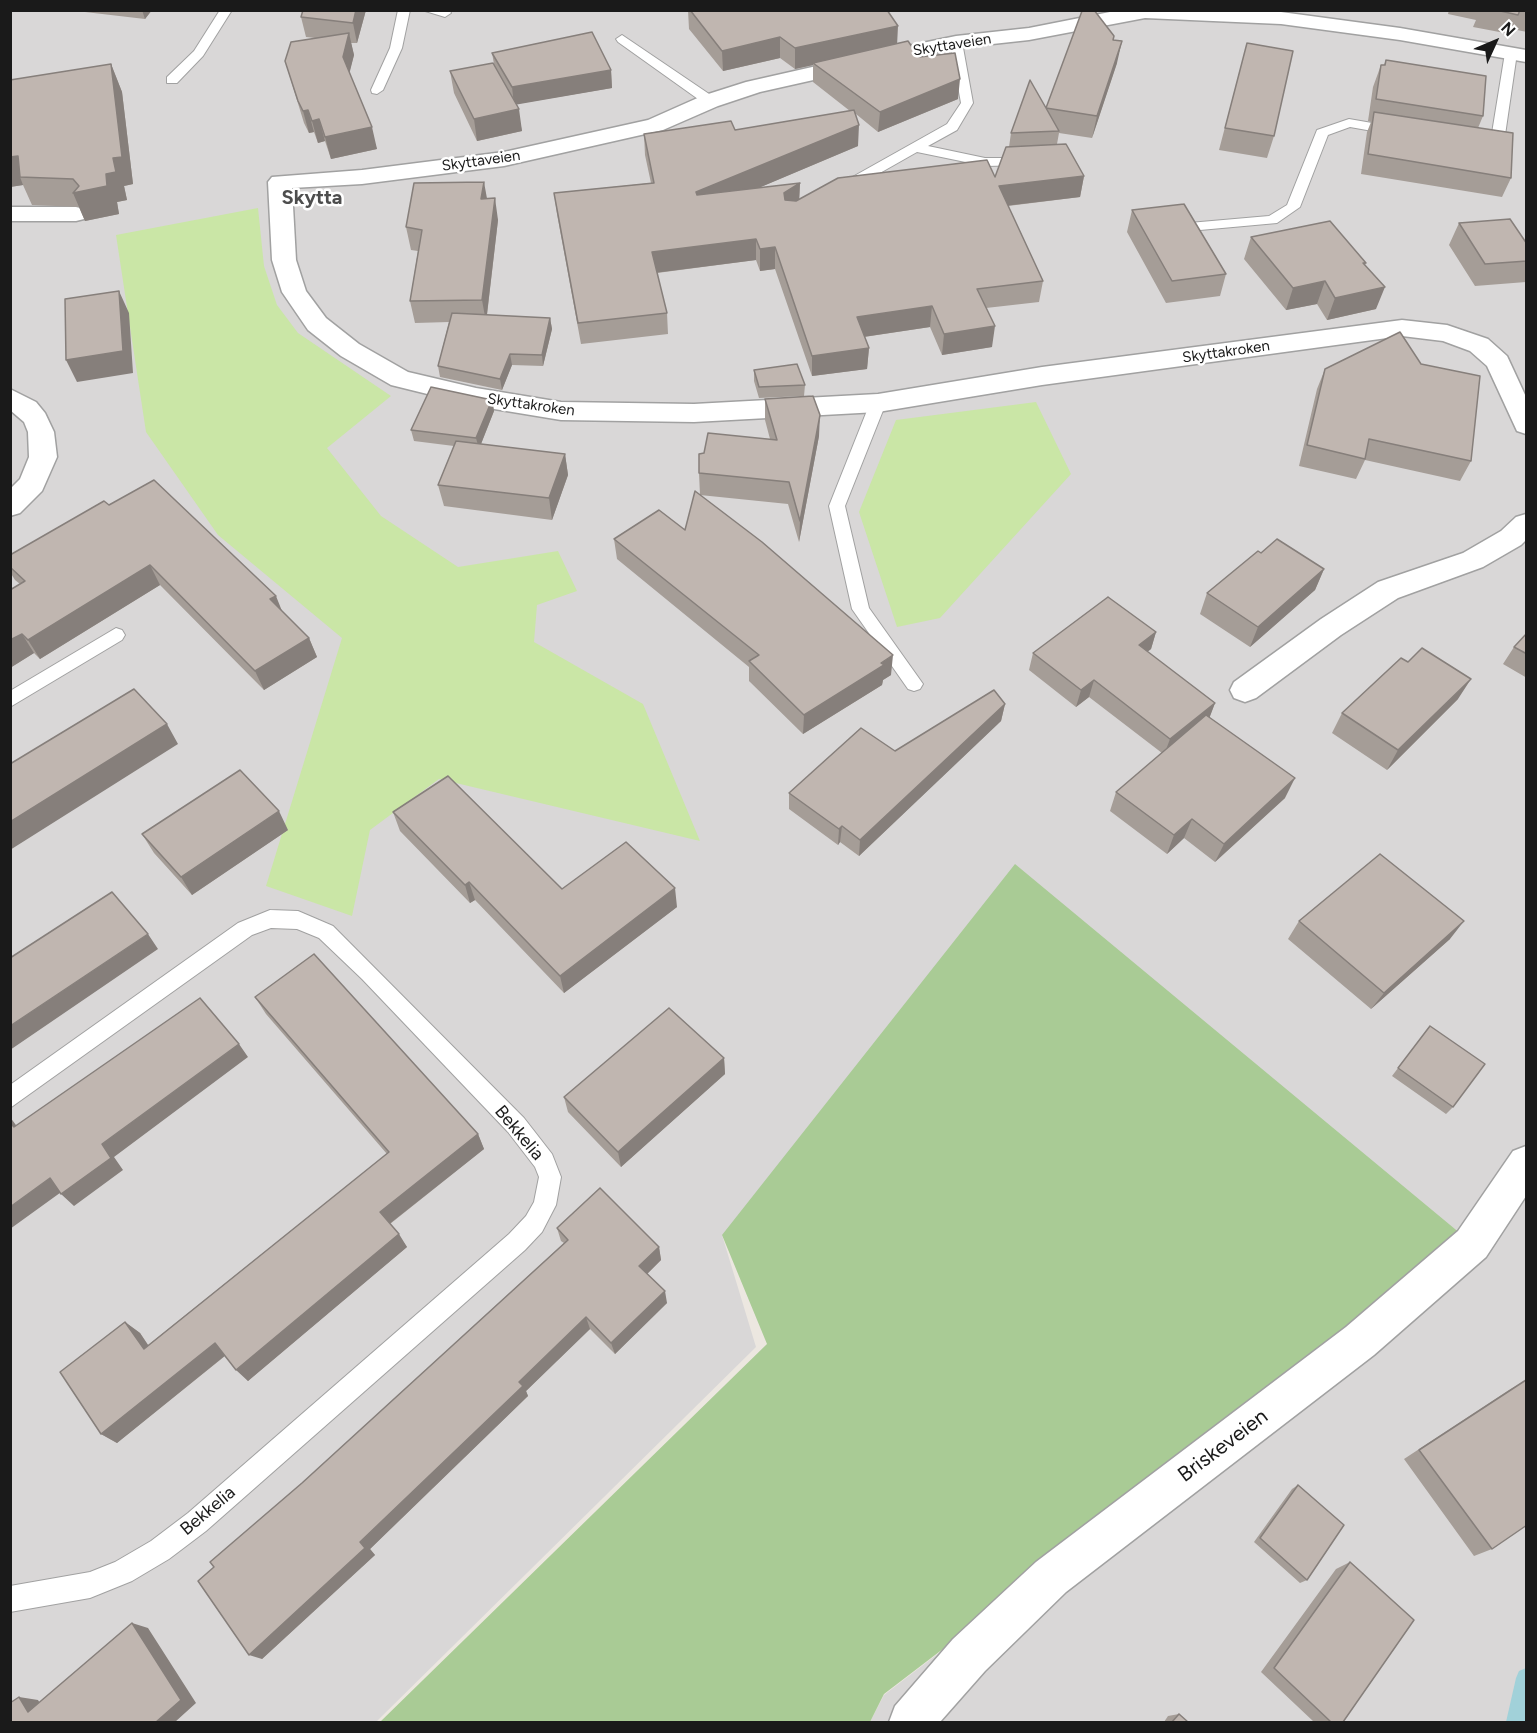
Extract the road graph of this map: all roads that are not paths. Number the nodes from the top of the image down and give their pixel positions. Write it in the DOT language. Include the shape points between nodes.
graph roads {
  1 [pos="226,10"];
  2 [pos="404,10"];
  3 [pos="428,10"];
  4 [pos="1144,11"];
  5 [pos="445,13"];
  6 [pos="1281,14"];
  7 [pos="622,39"];
  8 [pos="956,42"];
  9 [pos="1519,55"];
  10 [pos="172,80"];
  11 [pos="377,90"];
  12 [pos="710,101"];
  13 [pos="1406,133"];
  14 [pos="1463,142"];
  15 [pos="917,148"];
  16 [pos="1043,161"];
  17 [pos="280,182"];
  18 [pos="831,195"];
  19 [pos="10,214"];
  20 [pos="76,214"];
  21 [pos="1189,227"];
  22 [pos="10,398"];
  23 [pos="878,403"];
  24 [pos="1527,425"];
  25 [pos="10,506"];
  26 [pos="1527,524"];
  27 [pos="116,635"];
  28 [pos="914,684"];
  29 [pos="1245,690"];
  30 [pos="10,700"];
  31 [pos="10,1098"];
  32 [pos="1527,1164"];
  33 [pos="10,1599"];
  34 [pos="911,1722"];
  1 -- 10 [label="lane" via="199,53"];
  2 -- 11 [label="lane" via="396,48"];
  3 -- 5 [label="lane"];
  4 -- 6 [label="street, Skyttaveien"];
  4 -- 8 [label="street, Skyttaveien" via="1029,34"];
  6 -- 9 [label="street, Skyttaveien"];
  7 -- 12 [label="lane"];
  8 -- 12 [label="street, Skyttaveien" via="765,84"];
  8 -- 15 [label="lane" via="967,103 952,128"];
  9 -- 14 [label="lane" via="1498,135 1475,144"];
  12 -- 17 [label="street, Skyttaveien" via="655,125 504,159 362,177"];
  13 -- 21 [label="lane" via="1349,123 1322,133 1293,207 1272,220"];
  15 -- 16 [label="lane" via="985,162"];
  15 -- 18 [label="lane"];
  17 -- 23 [label="street, Skyttakroken" via="284,260 294,292 317,324 350,350 400,379 561,411 694,413"];
  19 -- 20 [label="street"];
  22 -- 25 [label="street" via="36,419 43,450 33,484"];
  23 -- 24 [label="street, Skyttakroken" via="1042,376 1402,328 1446,333 1479,345 1498,362"];
  23 -- 28 [label="lane" via="837,506 861,609"];
  26 -- 29 [label="street" via="1473,560 1388,590"];
  27 -- 30 [label="lane"];
  31 -- 33 [label="lane, Bekkelia" via="244,929 270,919 298,920 326,932 361,965 516,1125 544,1161 550,1177 545,1205 517,1242 197,1522 123,1572 90,1585"];
  32 -- 34 [label="street, Briskeveien" via="1472,1244 1360,1341 1052,1577 969,1655"];
}
